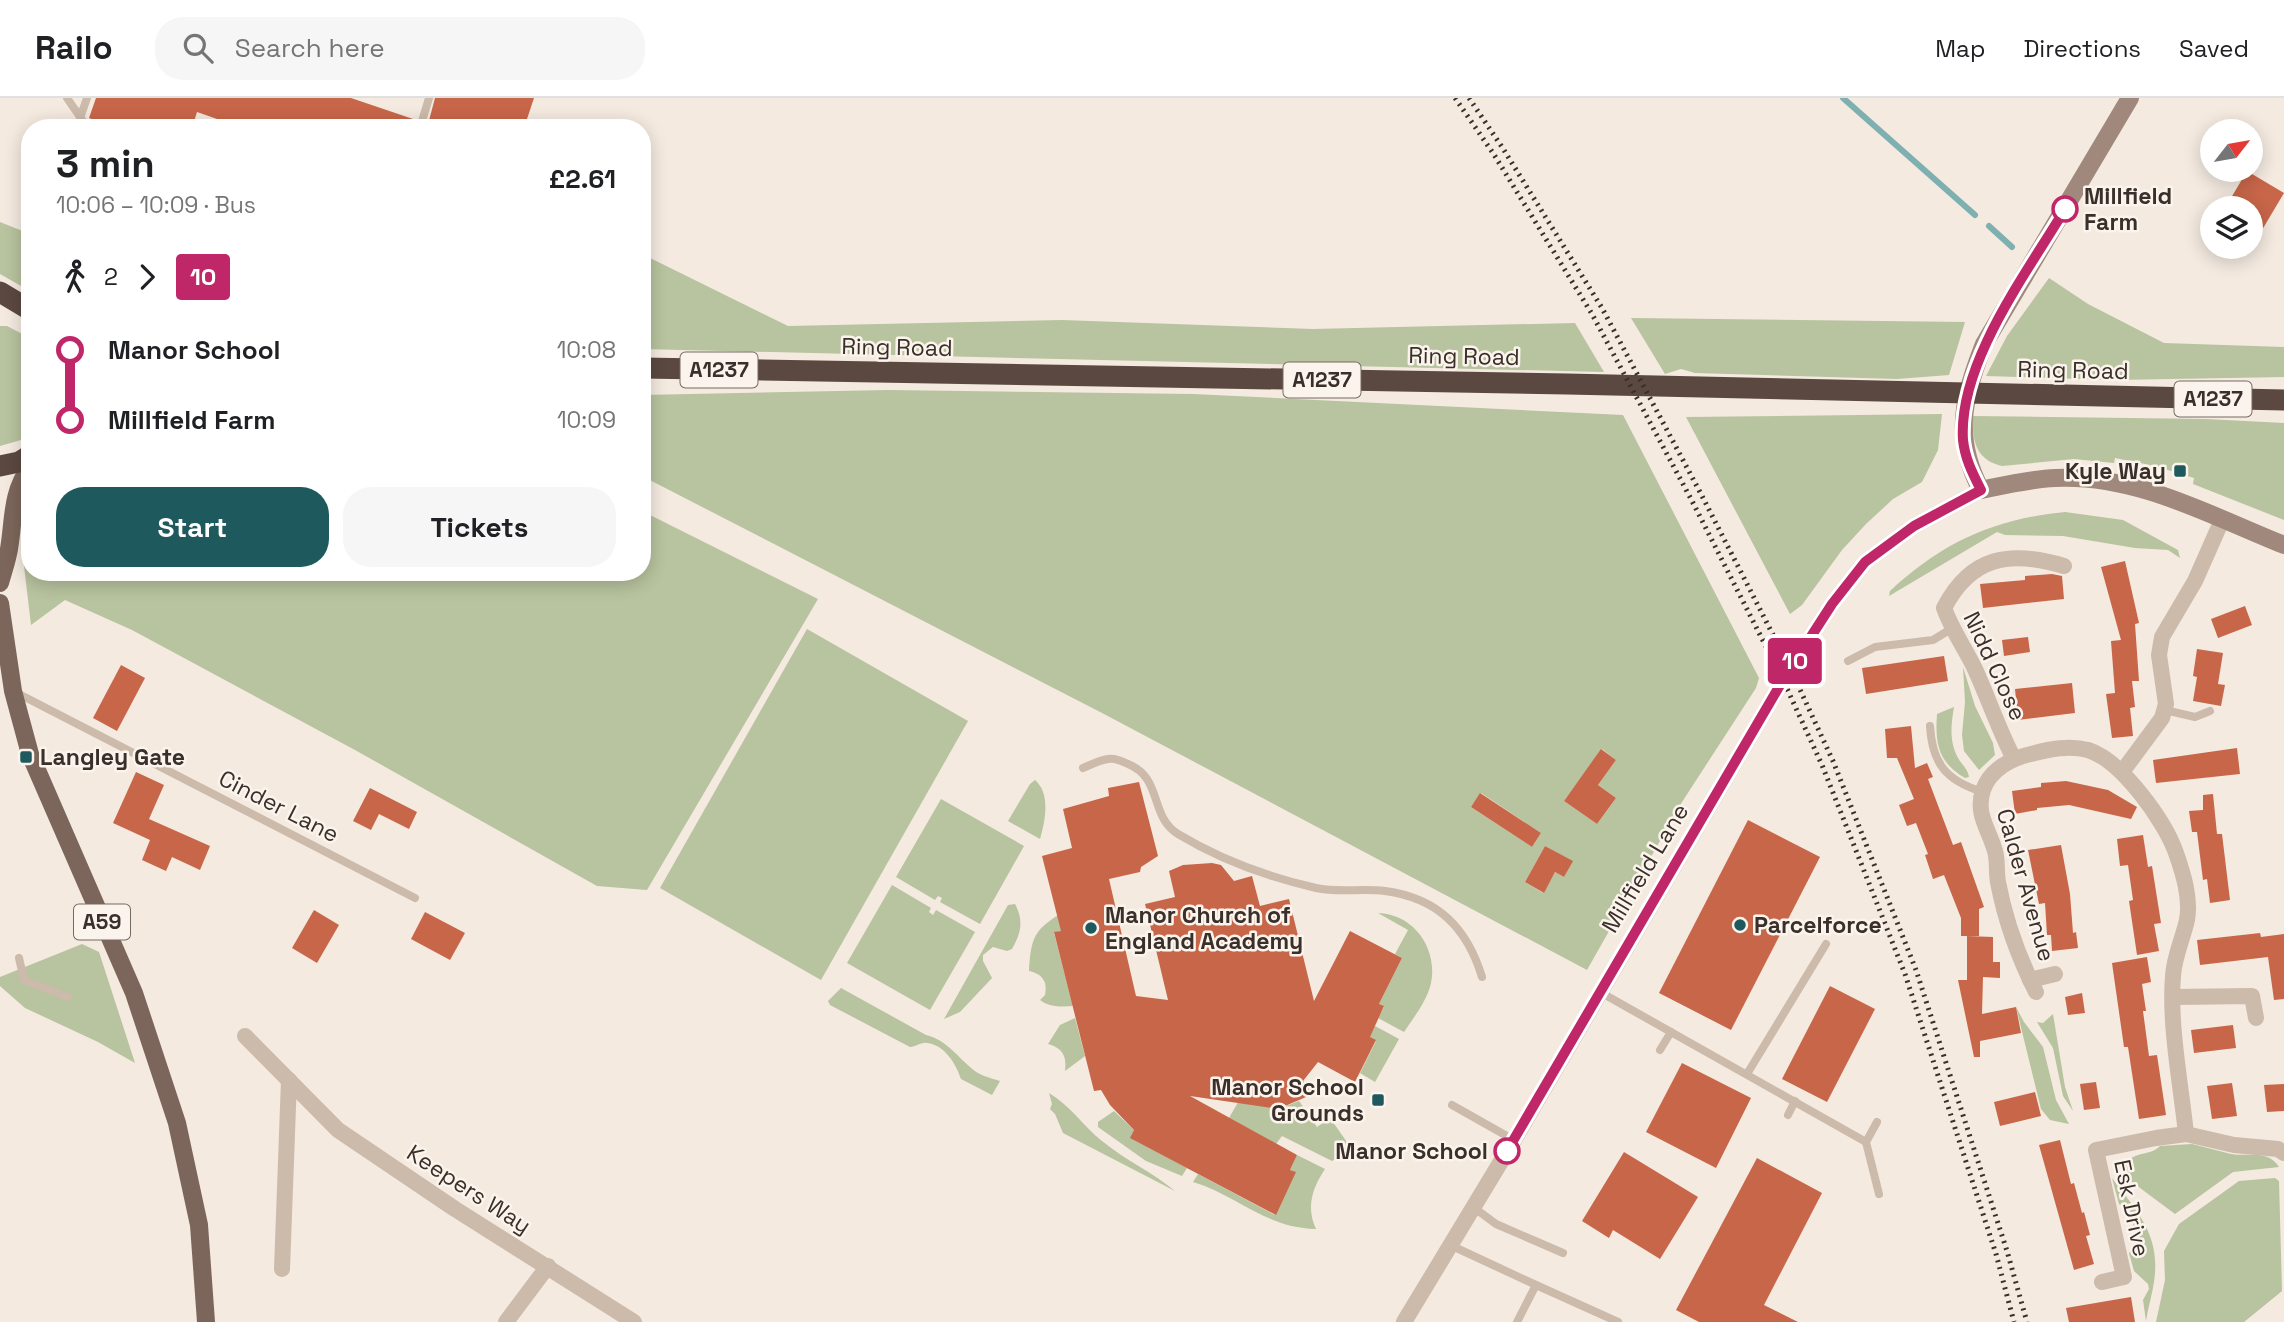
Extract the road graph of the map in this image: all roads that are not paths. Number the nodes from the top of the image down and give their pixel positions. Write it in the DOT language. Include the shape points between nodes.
graph roads {
  1 [pos="67,98"];
  2 [pos="87,98"];
  3 [pos="429,98"];
  4 [pos="2130,98"];
  5 [pos="80,118"];
  6 [pos="423,119"];
  7 [pos="0,292"];
  8 [pos="21,305"];
  9 [pos="0,306"];
  10 [pos="21,313"];
  11 [pos="651,369"];
  12 [pos="2284,400"];
  13 [pos="21,461"];
  14 [pos="0,466"];
  15 [pos="21,483"];
  16 [pos="1981,490"];
  17 [pos="2222,520"];
  18 [pos="2284,545"];
  19 [pos="2064,566"];
  20 [pos="0,583"];
  21 [pos="0,603"];
  22 [pos="1951,629"];
  23 [pos="1848,661"];
  24 [pos="13,691"];
  25 [pos="2165,710"];
  26 [pos="2210,711"];
  27 [pos="1930,726"];
  28 [pos="2013,757"];
  29 [pos="1083,768"];
  30 [pos="2122,772"];
  31 [pos="1983,792"];
  32 [pos="415,898"];
  33 [pos="1826,944"];
  34 [pos="19,958"];
  35 [pos="2055,974"];
  36 [pos="1482,977"];
  37 [pos="1600,992"];
  38 [pos="68,997"];
  39 [pos="2174,998"];
  40 [pos="2256,1018"];
  41 [pos="1671,1032"];
  42 [pos="245,1035"];
  43 [pos="1660,1051"];
  44 [pos="1747,1074"];
  45 [pos="289,1080"];
  46 [pos="1795,1101"];
  47 [pos="1452,1105"];
  48 [pos="1788,1115"];
  49 [pos="1877,1122"];
  50 [pos="2186,1135"];
  51 [pos="1514,1140"];
  52 [pos="1866,1142"];
  53 [pos="2284,1153"];
  54 [pos="1879,1194"];
  55 [pos="1473,1207"];
  56 [pos="1450,1245"];
  57 [pos="1563,1254"];
  58 [pos="548,1266"];
  59 [pos="282,1269"];
  60 [pos="2102,1282"];
  61 [pos="1536,1285"];
  62 [pos="206,1322"];
  63 [pos="506,1322"];
  64 [pos="635,1322"];
  65 [pos="1404,1322"];
  66 [pos="1517,1322"];
  67 [pos="1618,1322"];
  1 -- 5 [label="lane"];
  2 -- 5 [label="lane"];
  3 -- 6 [label="lane"];
  4 -- 16 [label="street" via="1977,362 1963,442"];
  7 -- 8 [label="highway"];
  9 -- 10 [label="highway"];
  11 -- 12 [label="highway, Ring Road / A1237"];
  13 -- 14 [label="highway"];
  15 -- 20 [label="main road"];
  16 -- 17 [label="street, Millfield Lane" via="2084,478 2142,488"];
  16 -- 37 [label="street, Millfield Lane" via="1914,526 1865,562 1832,604"];
  17 -- 18 [label="street, Millfield Lane"];
  17 -- 25 [label="street" via="2195,581 2162,637 2159,655"];
  19 -- 22 [label="street, Nidd Close" via="2039,559 2005,559 1972,571 1944,608"];
  21 -- 24 [label="main road, A59"];
  22 -- 23 [label="lane" via="1933,640 1875,647"];
  22 -- 28 [label="street, Nidd Close" via="1974,666"];
  24 -- 32 [label="lane, Cinder Lane"];
  24 -- 62 [label="main road, A59" via="42,785 134,993 168,1091 199,1225"];
  25 -- 26 [label="lane" via="2195,717"];
  25 -- 30 [label="street"];
  27 -- 31 [label="lane" via="1938,764 1953,778"];
  28 -- 30 [label="street, Calder Avenue" via="2075,748 2091,751"];
  28 -- 31 [label="street, Calder Avenue" via="1987,780"];
  29 -- 36 [label="lane" via="1108,758 1140,768 1172,830 1240,865 1320,889 1387,891 1441,911 1470,944"];
  30 -- 39 [label="street, Calder Avenue" via="2151,806 2175,850 2186,889 2187,917 2173,975"];
  31 -- 35 [label="street, Calder Avenue" via="1983,822 1995,851 1998,883 2018,956 2033,986"];
  33 -- 44 [label="lane"];
  34 -- 38 [label="lane" via="24,980"];
  37 -- 41 [label="lane"];
  37 -- 51 [label="street, Millfield Lane"];
  39 -- 40 [label="street" via="2252,996"];
  39 -- 50 [label="street, Calder Avenue"];
  41 -- 43 [label="lane"];
  41 -- 44 [label="lane"];
  42 -- 45 [label="street, Keepers Way"];
  44 -- 46 [label="lane"];
  45 -- 58 [label="street, Keepers Way" via="338,1130"];
  45 -- 59 [label="street"];
  46 -- 48 [label="lane"];
  46 -- 52 [label="lane"];
  47 -- 51 [label="lane"];
  49 -- 52 [label="lane"];
  50 -- 53 [label="street, Esk Drive"];
  50 -- 60 [label="street, Esk Drive" via="2096,1150 2124,1277"];
  51 -- 55 [label="street, Millfield Lane"];
  52 -- 54 [label="lane"];
  55 -- 56 [label="street, Millfield Lane"];
  55 -- 57 [label="lane" via="1496,1224"];
  56 -- 61 [label="lane"];
  56 -- 65 [label="street, Millfield Lane"];
  58 -- 63 [label="street"];
  58 -- 64 [label="street, Keepers Way"];
  61 -- 66 [label="lane"];
  61 -- 67 [label="lane"];
}
